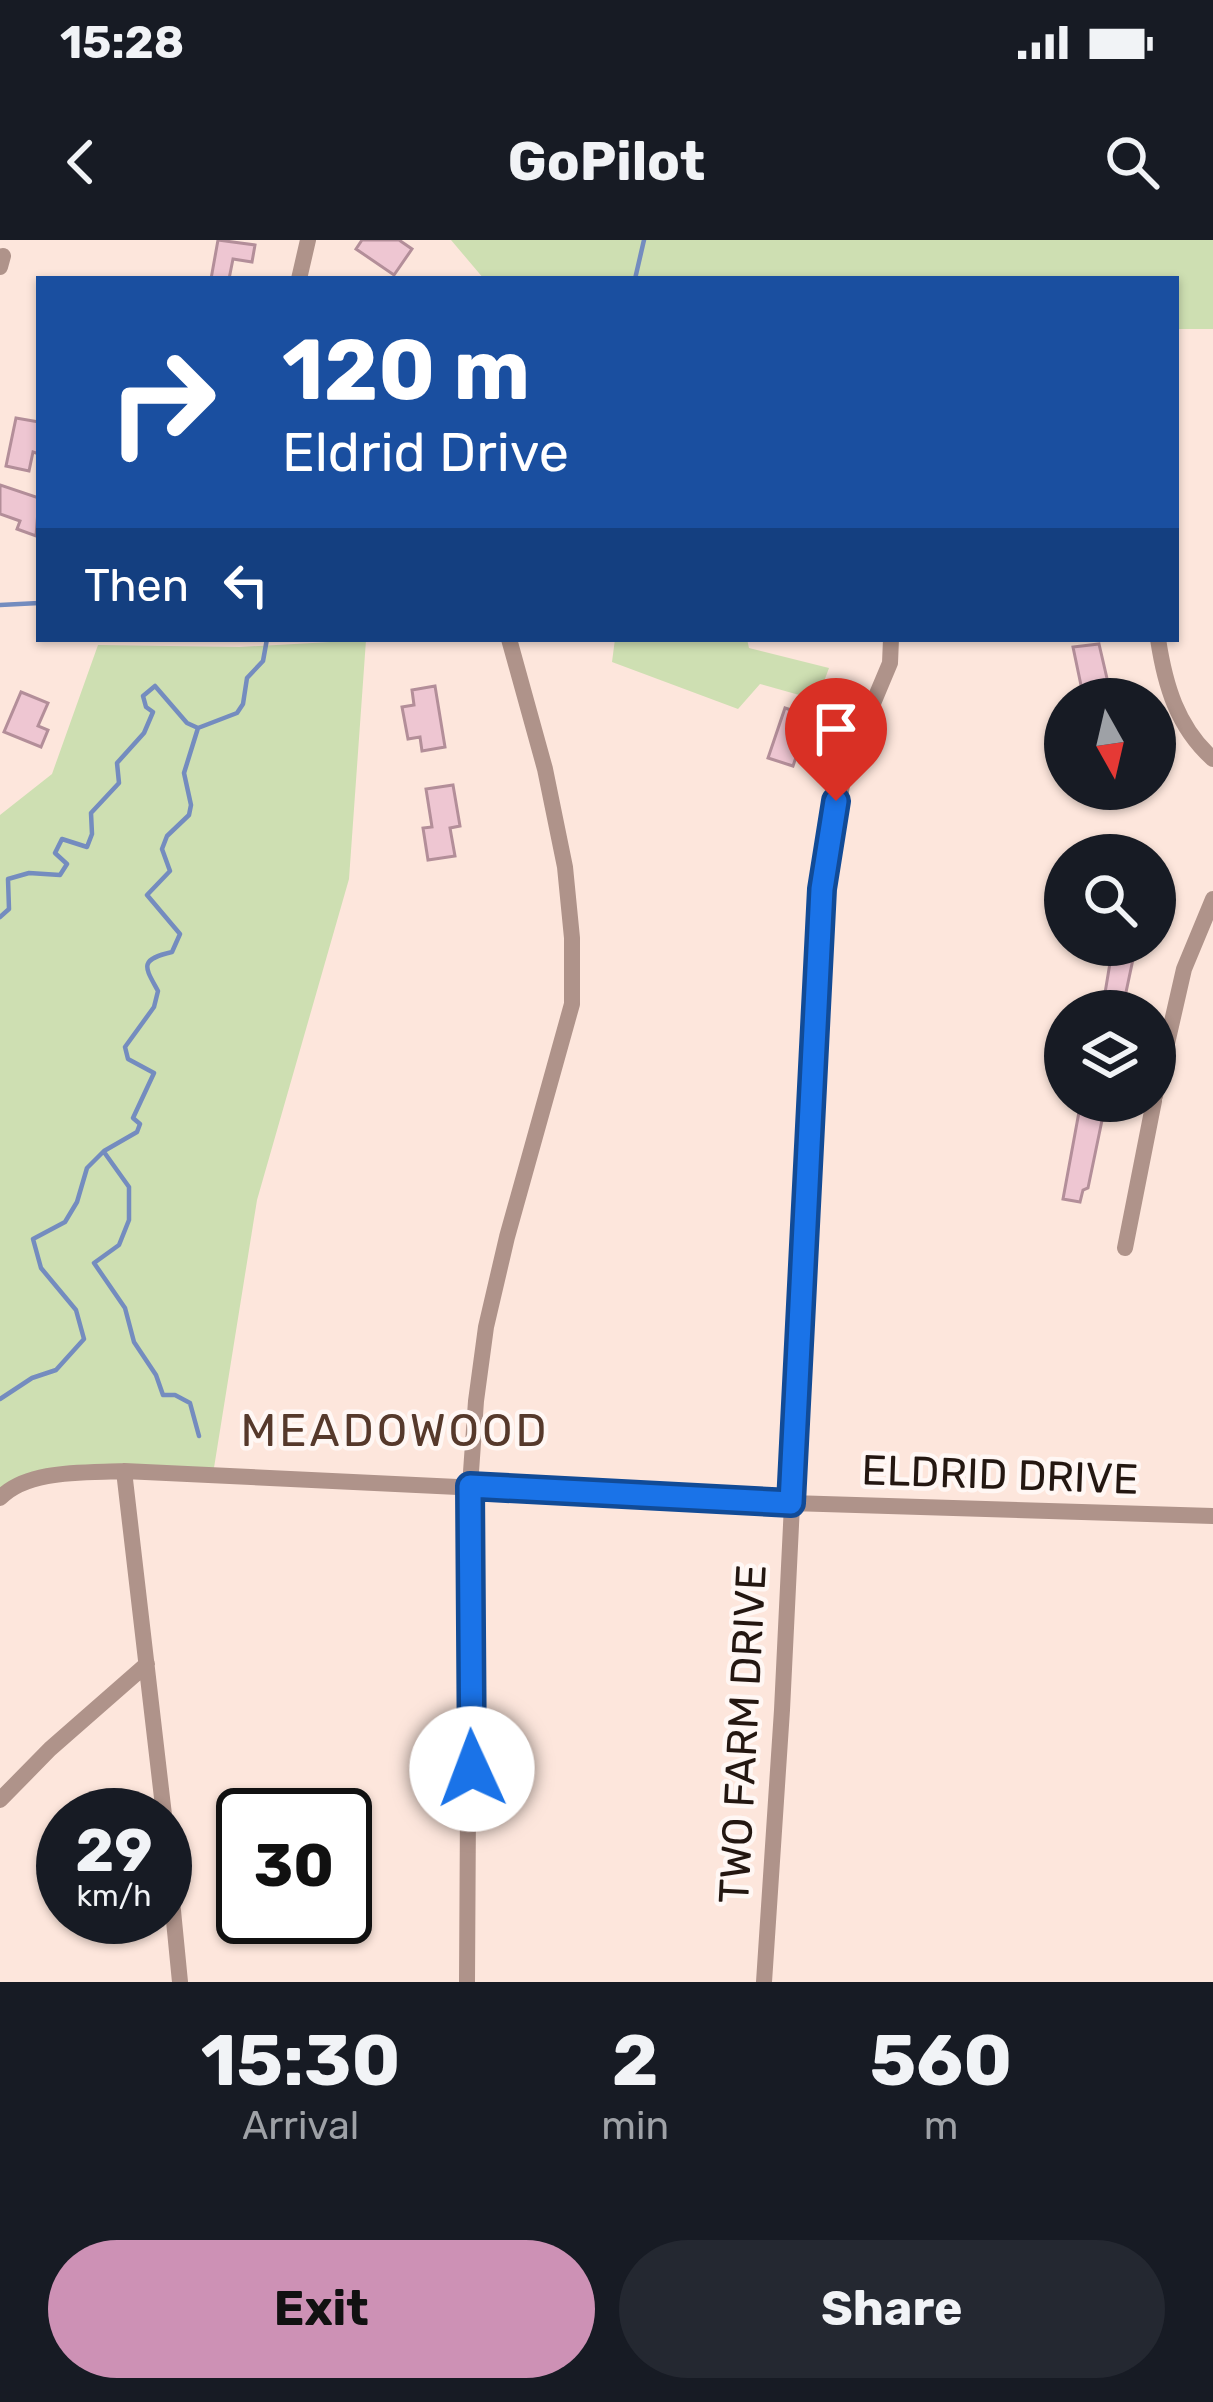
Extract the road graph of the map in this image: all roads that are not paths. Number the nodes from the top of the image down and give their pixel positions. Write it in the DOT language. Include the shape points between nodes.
graph roads {
  1 [pos="308,240"];
  2 [pos="300,276"];
  3 [pos="510,642"];
  4 [pos="891,642"];
  5 [pos="1158,642"];
  6 [pos="1213,759"];
  7 [pos="1213,899"];
  8 [pos="1176,1005"];
  9 [pos="1150,1122"];
  10 [pos="1125,1248"];
  11 [pos="124,1471"];
  12 [pos="470,1486"];
  13 [pos="0,1498"];
  14 [pos="791,1503"];
  15 [pos="1213,1516"];
  16 [pos="148,1664"];
  17 [pos="161,1788"];
  18 [pos="0,1800"];
  19 [pos="176,1944"];
  20 [pos="180,1982"];
  21 [pos="466,1982"];
  22 [pos="764,1982"];
  1 -- 2 [label="street"];
  3 -- 12 [label="street" via="565,867 572,1004 486,1328"];
  4 -- 14 [label="street, TWO FARM DRIVE" via="890,663 844,770 822,889"];
  5 -- 6 [label="street" via="1164,682 1183,723"];
  7 -- 8 [label="street"];
  9 -- 10 [label="street"];
  11 -- 12 [label="street, ELDRID DRIVE"];
  11 -- 13 [label="street, ELDRID DRIVE" via="56,1475"];
  11 -- 16 [label="street"];
  12 -- 14 [label="street, ELDRID DRIVE"];
  12 -- 21 [label="street"];
  14 -- 15 [label="street, ELDRID DRIVE"];
  14 -- 22 [label="street, TWO FARM DRIVE"];
  16 -- 17 [label="street"];
  16 -- 18 [label="street"];
  19 -- 20 [label="street"];
}
